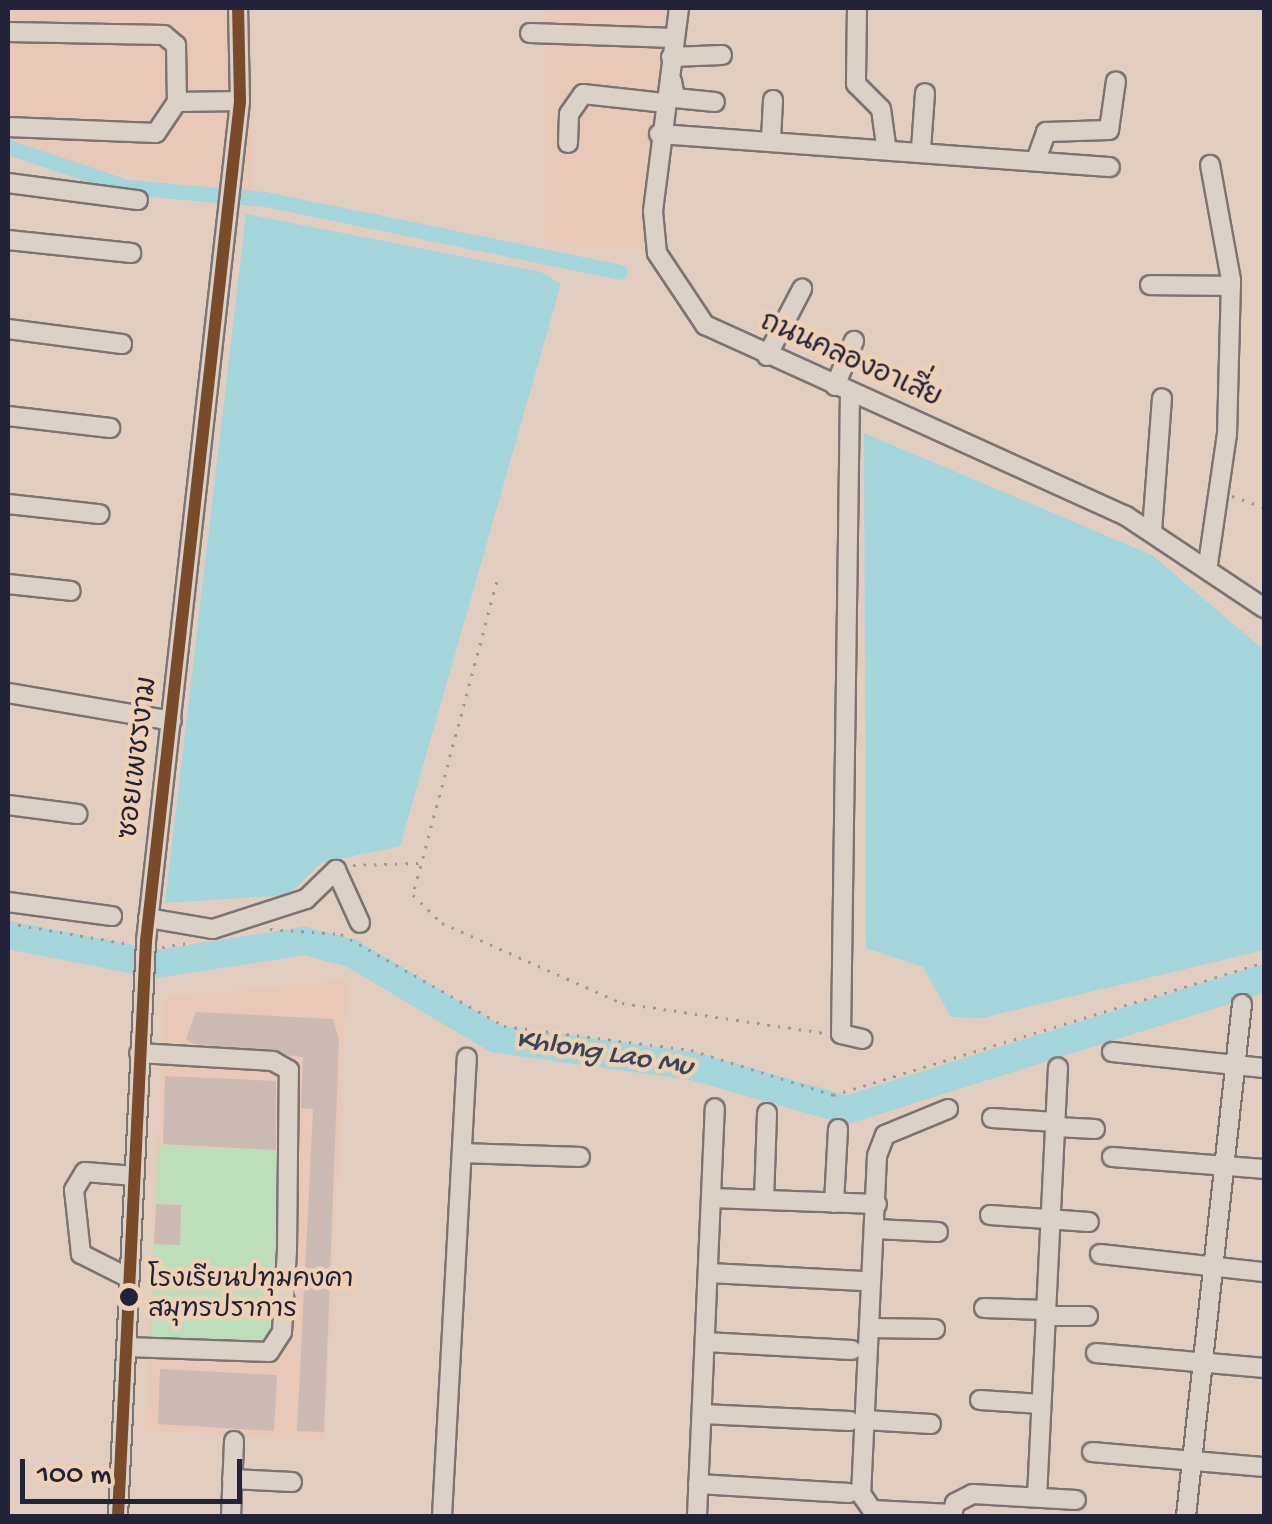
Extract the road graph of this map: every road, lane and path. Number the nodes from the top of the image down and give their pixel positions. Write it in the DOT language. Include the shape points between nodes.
graph roads {
  1 [pos="238,8"];
  2 [pos="857,8"];
  3 [pos="679,9"];
  4 [pos="8,32"];
  5 [pos="530,33"];
  6 [pos="673,47"];
  7 [pos="722,55"];
  8 [pos="668,79"];
  9 [pos="1116,81"];
  10 [pos="925,93"];
  11 [pos="773,100"];
  12 [pos="240,101"];
  13 [pos="177,102"];
  14 [pos="715,102"];
  15 [pos="664,104"];
  16 [pos="8,127"];
  17 [pos="660,134"];
  18 [pos="770,139"];
  19 [pos="568,143"];
  20 [pos="886,145"];
  21 [pos="922,149"];
  22 [pos="1036,160"];
  23 [pos="1210,166"];
  24 [pos="1110,168"];
  25 [pos="8,184"];
  26 [pos="138,200"];
  27 [pos="8,240"];
  28 [pos="131,253"];
  29 [pos="1150,285"];
  30 [pos="1231,286"];
  31 [pos="802,288"];
  32 [pos="8,329"];
  33 [pos="854,341"];
  34 [pos="122,344"];
  35 [pos="768,356"];
  36 [pos="842,389"];
  37 [pos="1162,398"];
  38 [pos="8,416"];
  39 [pos="110,428"];
  40 [pos="1221,493"];
  41 [pos="8,504"];
  42 [pos="1264,507"];
  43 [pos="99,514"];
  44 [pos="1152,530"];
  45 [pos="1208,564"];
  46 [pos="498,582"];
  47 [pos="8,584"];
  48 [pos="71,591"];
  49 [pos="1264,608"];
  50 [pos="8,693"];
  51 [pos="172,720"];
  52 [pos="8,805"];
  53 [pos="77,814"];
  54 [pos="420,862"];
  55 [pos="338,871"];
  56 [pos="8,902"];
  57 [pos="112,916"];
  58 [pos="148,918"];
  59 [pos="8,923"];
  60 [pos="360,923"];
  61 [pos="267,930"];
  62 [pos="200,940"];
  63 [pos="143,944"];
  64 [pos="1264,962"];
  65 [pos="1242,1004"];
  66 [pos="841,1034"];
  67 [pos="862,1039"];
  68 [pos="1112,1052"];
  69 [pos="139,1053"];
  70 [pos="467,1058"];
  71 [pos="1237,1064"];
  72 [pos="1058,1068"];
  73 [pos="1264,1068"];
  74 [pos="716,1108"];
  75 [pos="948,1109"];
  76 [pos="766,1113"];
  77 [pos="992,1118"];
  78 [pos="1056,1125"];
  79 [pos="838,1129"];
  80 [pos="1095,1130"];
  81 [pos="462,1153"];
  82 [pos="580,1156"];
  83 [pos="1112,1156"];
  84 [pos="1223,1166"];
  85 [pos="1264,1170"];
  86 [pos="135,1176"];
  87 [pos="711,1198"];
  88 [pos="764,1200"];
  89 [pos="834,1202"];
  90 [pos="876,1204"];
  91 [pos="990,1215"];
  92 [pos="1051,1218"];
  93 [pos="1089,1222"];
  94 [pos="874,1229"];
  95 [pos="938,1232"];
  96 [pos="1100,1254"];
  97 [pos="1212,1267"];
  98 [pos="1264,1272"];
  99 [pos="709,1273"];
  100 [pos="129,1278"];
  101 [pos="863,1281"];
  102 [pos="984,1308"];
  103 [pos="1045,1313"];
  104 [pos="1088,1316"];
  105 [pos="870,1328"];
  106 [pos="935,1329"];
  107 [pos="705,1342"];
  108 [pos="126,1347"];
  109 [pos="852,1350"];
  110 [pos="1096,1352"];
  111 [pos="1201,1363"];
  112 [pos="1264,1368"];
  113 [pos="980,1400"];
  114 [pos="1041,1404"];
  115 [pos="702,1414"];
  116 [pos="858,1420"];
  117 [pos="931,1424"];
  118 [pos="234,1440"];
  119 [pos="1092,1452"];
  120 [pos="1190,1462"];
  121 [pos="1264,1467"];
  122 [pos="232,1479"];
  123 [pos="292,1482"];
  124 [pos="698,1484"];
  125 [pos="850,1493"];
  126 [pos="1037,1498"];
  127 [pos="1076,1500"];
  128 [pos="952,1515"];
  129 [pos="118,1516"];
  130 [pos="231,1516"];
  131 [pos="442,1516"];
  132 [pos="697,1516"];
  133 [pos="1186,1516"];
  1 -- 12 [label="street, ซอยเพชรงาม"];
  2 -- 20 [label="street" via="856,84 881,109"];
  3 -- 6 [label="street, ถนนคลองอาเสี่ย"];
  4 -- 13 [label="street" via="164,35 176,45"];
  5 -- 6 [label="street"];
  6 -- 7 [label="street"];
  6 -- 8 [label="street, ถนนคลองอาเสี่ย"];
  8 -- 14 [label="street" via="675,98"];
  8 -- 15 [label="street, ถนนคลองอาเสี่ย"];
  9 -- 22 [label="street" via="1108,130 1046,132"];
  10 -- 21 [label="street"];
  11 -- 18 [label="street"];
  12 -- 13 [label="street"];
  12 -- 51 [label="street, ซอยเพชรงาม"];
  13 -- 16 [label="street" via="156,133"];
  15 -- 17 [label="street, ถนนคลองอาเสี่ย"];
  15 -- 19 [label="street" via="582,94 570,114"];
  17 -- 18 [label="street"];
  17 -- 35 [label="street, ถนนคลองอาเสี่ย" via="657,253 705,325"];
  18 -- 20 [label="street"];
  20 -- 21 [label="street"];
  21 -- 22 [label="street"];
  22 -- 24 [label="street"];
  23 -- 30 [label="street" via="1228,230"];
  25 -- 26 [label="street"];
  27 -- 28 [label="street"];
  29 -- 30 [label="street"];
  30 -- 40 [label="street"];
  31 -- 35 [label="street"];
  32 -- 34 [label="street"];
  33 -- 36 [label="street"];
  35 -- 36 [label="street, ถนนคลองอาเสี่ย"];
  36 -- 44 [label="street, ถนนคลองอาเสี่ย"];
  36 -- 66 [label="street"];
  37 -- 44 [label="street"];
  38 -- 39 [label="street"];
  40 -- 42 [label="path"];
  40 -- 45 [label="street"];
  41 -- 43 [label="street"];
  44 -- 45 [label="street, ถนนคลองอาเสี่ย"];
  45 -- 49 [label="street, ถนนคลองอาเสี่ย"];
  46 -- 54 [label="path"];
  47 -- 48 [label="street"];
  50 -- 51 [label="street"];
  51 -- 58 [label="street, ซอยเพชรงาม"];
  52 -- 53 [label="street"];
  54 -- 55 [label="path"];
  54 -- 66 [label="path" via="413,895 442,923 622,1003"];
  55 -- 58 [label="street" via="287,908 213,929"];
  55 -- 60 [label="street"];
  56 -- 57 [label="street"];
  58 -- 63 [label="street, ซอยเพชรงาม"];
  59 -- 63 [label="path"];
  61 -- 64 [label="path" via="341,934 504,1026 691,1050 833,1094"];
  62 -- 63 [label="path"];
  63 -- 69 [label="street, ซอยเพชรงาม"];
  65 -- 71 [label="street"];
  66 -- 67 [label="street"];
  68 -- 71 [label="street"];
  69 -- 86 [label="street, ซอยเพชรงาม"];
  69 -- 108 [label="street" via="289,1070 287,1250 282,1332 269,1352"];
  70 -- 81 [label="street"];
  71 -- 73 [label="street"];
  71 -- 84 [label="street"];
  72 -- 78 [label="street"];
  74 -- 87 [label="street"];
  75 -- 90 [label="street" via="885,1135"];
  76 -- 88 [label="street"];
  77 -- 78 [label="street"];
  78 -- 80 [label="street"];
  78 -- 92 [label="street"];
  79 -- 89 [label="street"];
  81 -- 82 [label="street"];
  81 -- 131 [label="street"];
  83 -- 84 [label="street"];
  84 -- 85 [label="street"];
  84 -- 97 [label="street"];
  86 -- 100 [label="street, ซอยเพชรงาม"];
  86 -- 100 [label="street" via="85,1172 74,1190 80,1254"];
  87 -- 88 [label="street"];
  87 -- 99 [label="street"];
  88 -- 89 [label="street"];
  89 -- 90 [label="street"];
  90 -- 94 [label="street"];
  91 -- 92 [label="street"];
  92 -- 93 [label="street"];
  92 -- 103 [label="street"];
  94 -- 95 [label="street"];
  94 -- 105 [label="street"];
  96 -- 97 [label="street"];
  97 -- 98 [label="street"];
  97 -- 111 [label="street"];
  99 -- 101 [label="street"];
  99 -- 107 [label="street"];
  100 -- 108 [label="street, ซอยเพชรงาม"];
  102 -- 103 [label="street"];
  103 -- 104 [label="street"];
  103 -- 114 [label="street"];
  105 -- 106 [label="street"];
  105 -- 116 [label="street"];
  107 -- 109 [label="street"];
  107 -- 115 [label="street"];
  108 -- 129 [label="street, ซอยเพชรงาม"];
  110 -- 111 [label="street"];
  111 -- 112 [label="street"];
  111 -- 120 [label="street"];
  113 -- 114 [label="street"];
  114 -- 126 [label="street"];
  115 -- 116 [label="street"];
  115 -- 124 [label="street"];
  116 -- 117 [label="street"];
  116 -- 128 [label="street" via="864,1506"];
  118 -- 122 [label="street"];
  119 -- 120 [label="street"];
  120 -- 121 [label="street"];
  120 -- 133 [label="street"];
  122 -- 123 [label="street"];
  122 -- 130 [label="street"];
  124 -- 125 [label="street"];
  124 -- 132 [label="street"];
  126 -- 127 [label="street"];
  126 -- 128 [label="street" via="973,1494"];
}
